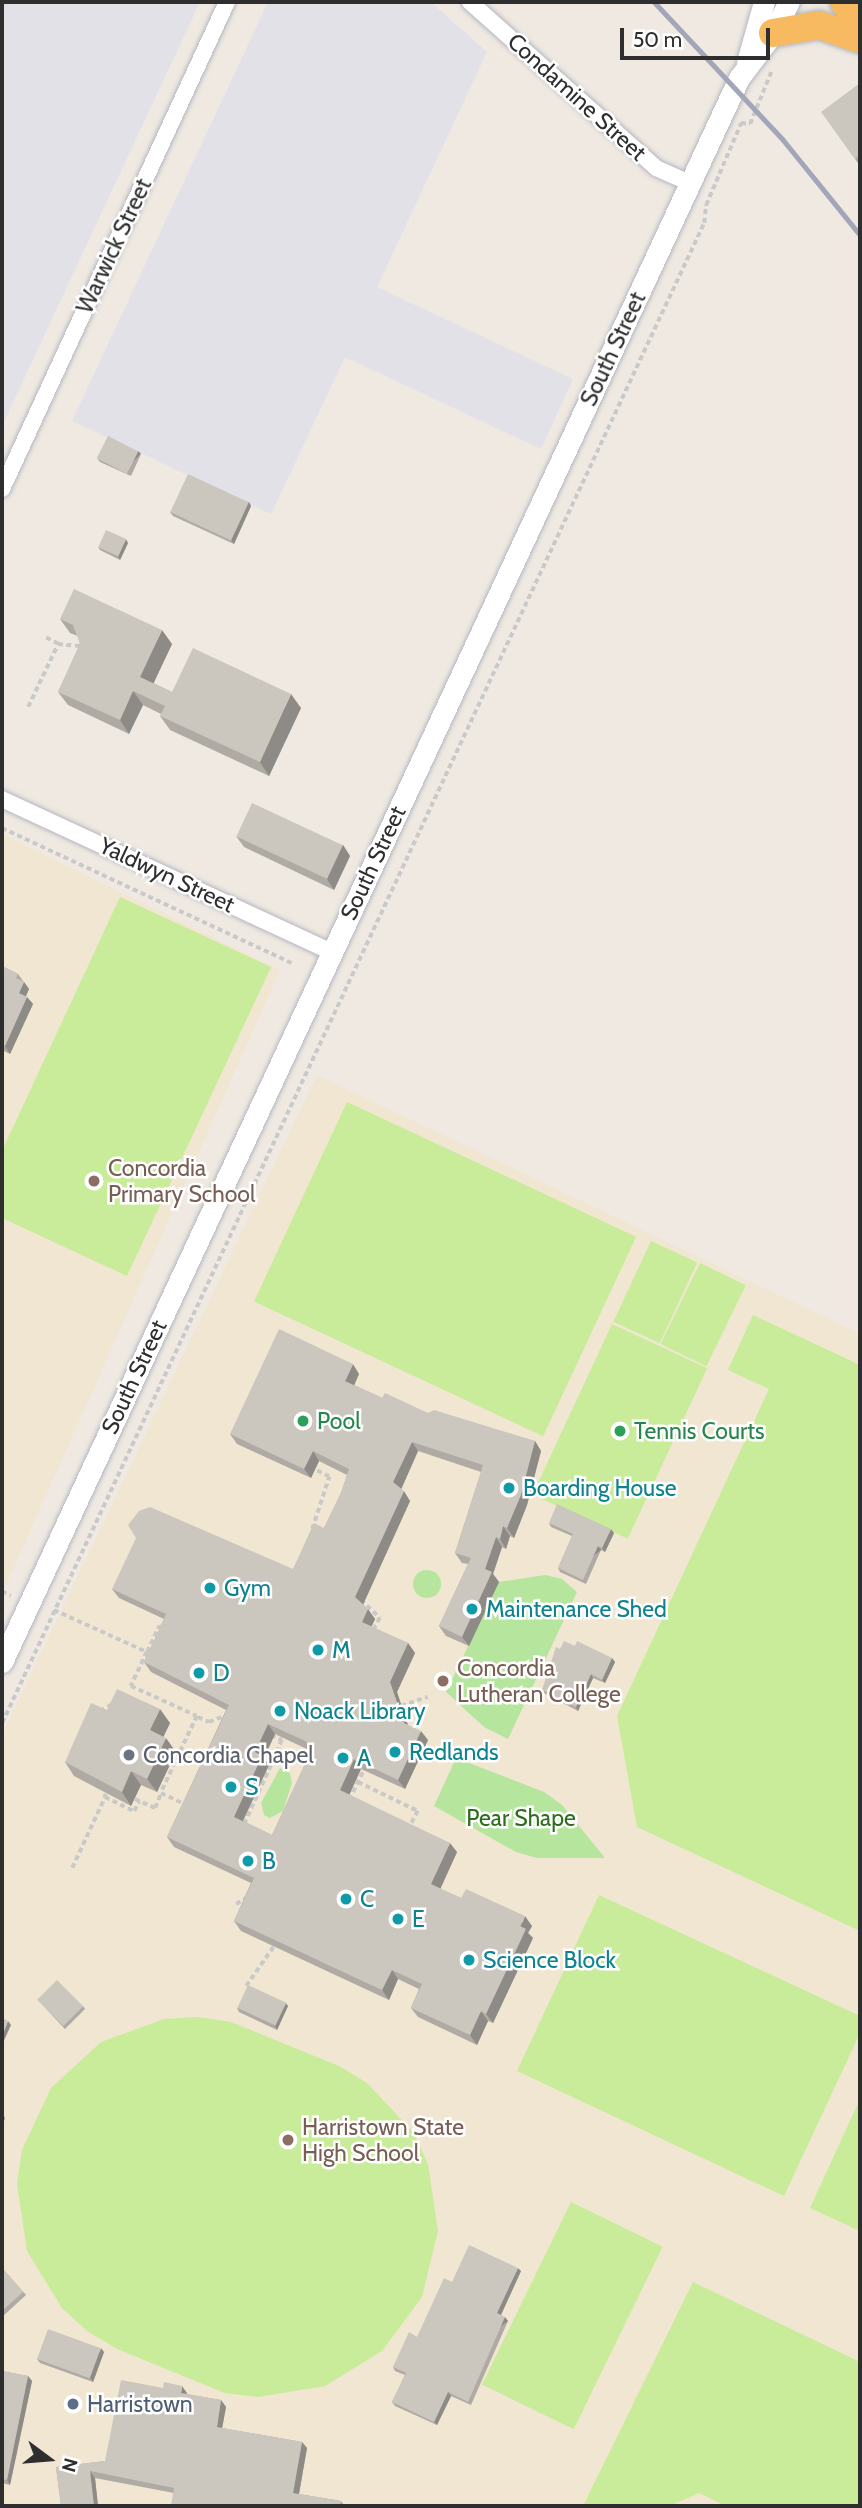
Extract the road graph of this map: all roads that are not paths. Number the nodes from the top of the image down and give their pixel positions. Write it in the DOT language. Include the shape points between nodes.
graph roads {
  1 [pos="227,2"];
  2 [pos="470,2"];
  3 [pos="764,2"];
  4 [pos="789,2"];
  5 [pos="844,2"];
  6 [pos="860,23"];
  7 [pos="860,39"];
  8 [pos="774,46"];
  9 [pos="747,64"];
  10 [pos="690,184"];
  11 [pos="2,489"];
  12 [pos="2,799"];
  13 [pos="332,952"];
  14 [pos="2,1662"];
  1 -- 11 [label="street, Warwick Street"];
  2 -- 10 [label="street, Condamine Street" via="656,168"];
  3 -- 9 [label="street, South Street"];
  4 -- 8 [label="street, South Street"];
  5 -- 6 [label="highway"];
  7 -- 8 [label="highway" via="818,24"];
  8 -- 9 [label="street, South Street"];
  9 -- 10 [label="street, South Street"];
  10 -- 13 [label="street, South Street"];
  12 -- 13 [label="street, Yaldwyn Street"];
  13 -- 14 [label="street, South Street"];
}
